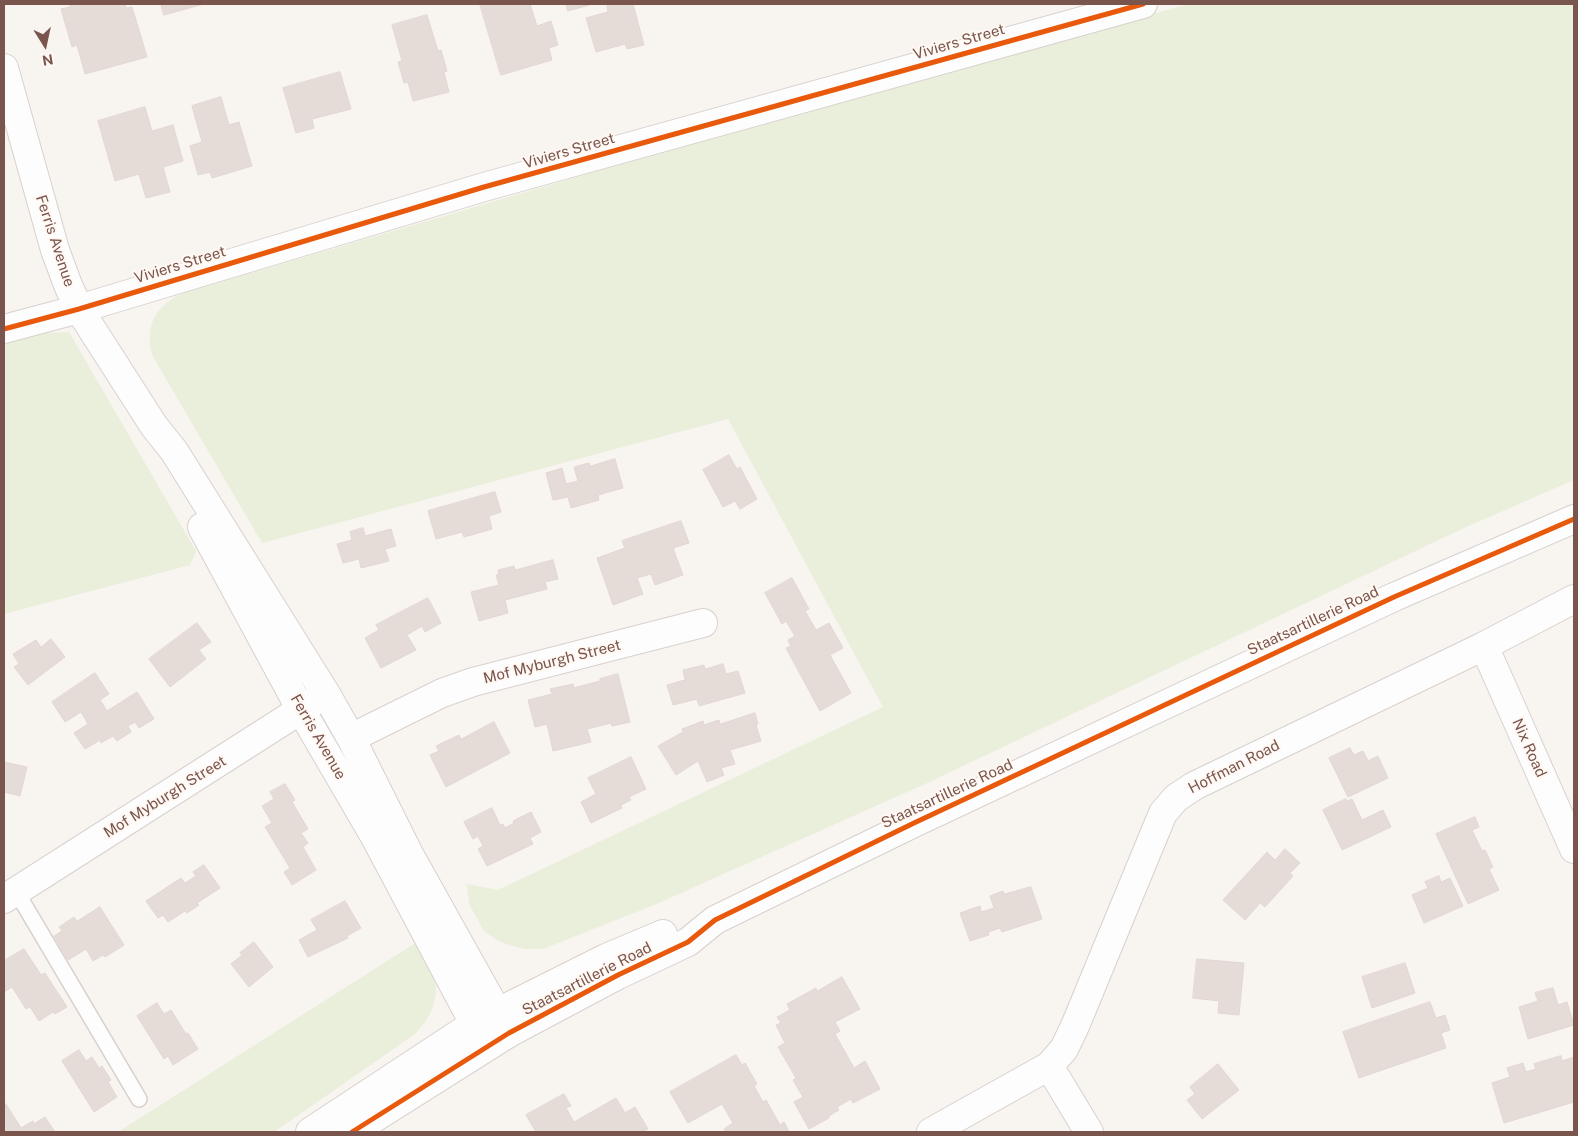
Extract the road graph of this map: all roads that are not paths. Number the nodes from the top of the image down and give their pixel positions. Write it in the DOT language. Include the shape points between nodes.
graph roads {
  1 [pos="1143,4"];
  2 [pos="4,68"];
  3 [pos="79,308"];
  4 [pos="4,329"];
  5 [pos="154,426"];
  6 [pos="1574,518"];
  7 [pos="1574,599"];
  8 [pos="703,623"];
  9 [pos="1484,646"];
  10 [pos="326,694"];
  11 [pos="301,710"];
  12 [pos="350,738"];
  13 [pos="1574,849"];
  14 [pos="10,895"];
  15 [pos="492,1029"];
  16 [pos="1049,1066"];
  17 [pos="139,1099"];
  18 [pos="310,1132"];
  19 [pos="352,1132"];
  20 [pos="931,1132"];
  21 [pos="1088,1132"];
  1 -- 3 [label="street, Viviers Street" via="484,187"];
  2 -- 3 [label="street, Ferris Avenue" via="55,250"];
  3 -- 4 [label="street, Viviers Street"];
  3 -- 5 [label="street, Ferris Avenue"];
  5 -- 10 [label="street, Ferris Avenue" via="179,459"];
  5 -- 11 [label="street, Ferris Avenue" via="167,462"];
  6 -- 15 [label="street, Staatsartillerie Road" via="1394,597 914,823 715,920 688,942"];
  7 -- 9 [label="street, Hoffman Road"];
  8 -- 12 [label="street, Mof Myburgh Street" via="473,682 442,693"];
  9 -- 13 [label="street, Nix Road"];
  9 -- 16 [label="street, Hoffman Road" via="1194,786 1169,804 1075,1026 1064,1048"];
  10 -- 11 [label="street, Mof Myburgh Street"];
  10 -- 12 [label="street, Ferris Avenue"];
  11 -- 14 [label="street, Mof Myburgh Street"];
  11 -- 15 [label="street, Ferris Avenue"];
  12 -- 15 [label="street, Ferris Avenue"];
  14 -- 17 [label="lane"];
  15 -- 18 [label="street, Staatsartillerie Road"];
  15 -- 19 [label="street, Staatsartillerie Road"];
  16 -- 20 [label="street, Hoffman Road"];
  16 -- 21 [label="street"];
}
